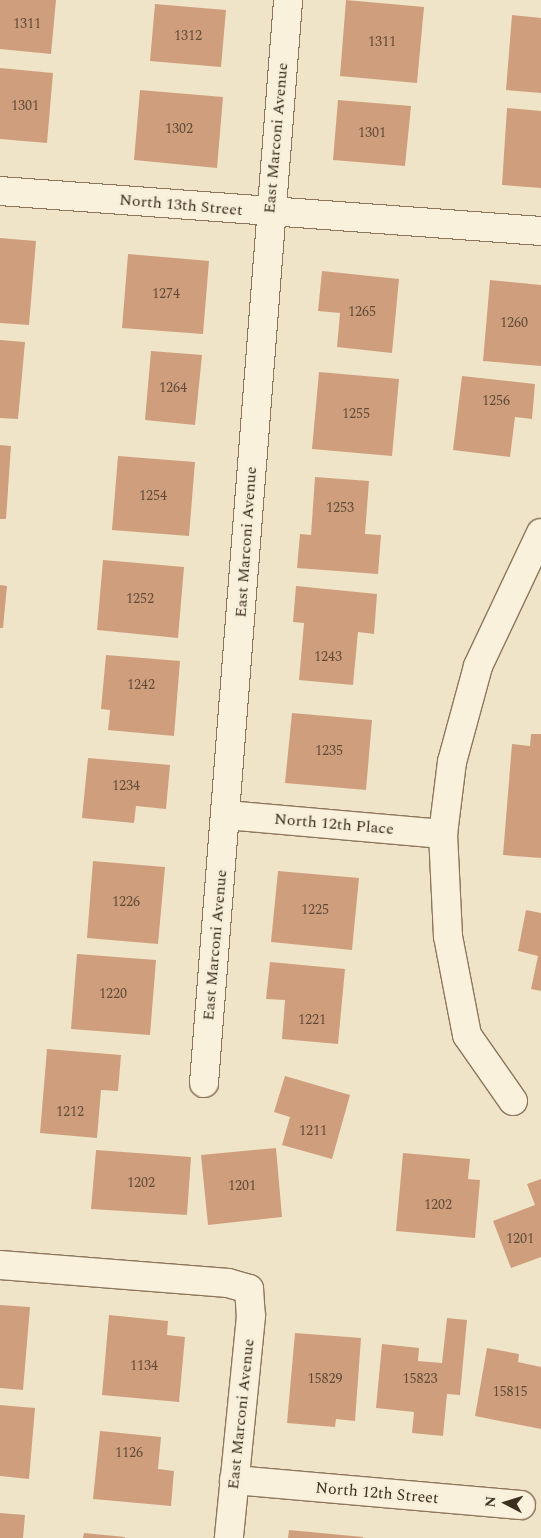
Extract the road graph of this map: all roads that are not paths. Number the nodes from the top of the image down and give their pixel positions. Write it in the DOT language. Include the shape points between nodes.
graph roads {
  1 [pos="288,0"];
  2 [pos="0,191"];
  3 [pos="270,212"];
  4 [pos="541,231"];
  5 [pos="541,533"];
  6 [pos="226,815"];
  7 [pos="443,834"];
  8 [pos="204,1083"];
  9 [pos="513,1101"];
  10 [pos="0,1265"];
  11 [pos="234,1480"];
  12 [pos="521,1505"];
  13 [pos="229,1538"];
  1 -- 3 [label="street, East Marconi Avenue"];
  2 -- 3 [label="street, North 13th Street"];
  3 -- 4 [label="street, North 13th Street"];
  3 -- 6 [label="street, East Marconi Avenue"];
  5 -- 7 [label="street" via="478,666 452,762"];
  6 -- 7 [label="street, North 12th Place"];
  6 -- 8 [label="street, East Marconi Avenue"];
  7 -- 9 [label="street" via="448,936 467,1035"];
  10 -- 11 [label="street, East Marconi Avenue" via="228,1283 249,1289 250,1316"];
  11 -- 12 [label="street, North 12th Street"];
  11 -- 13 [label="street, East Marconi Avenue"];
}
